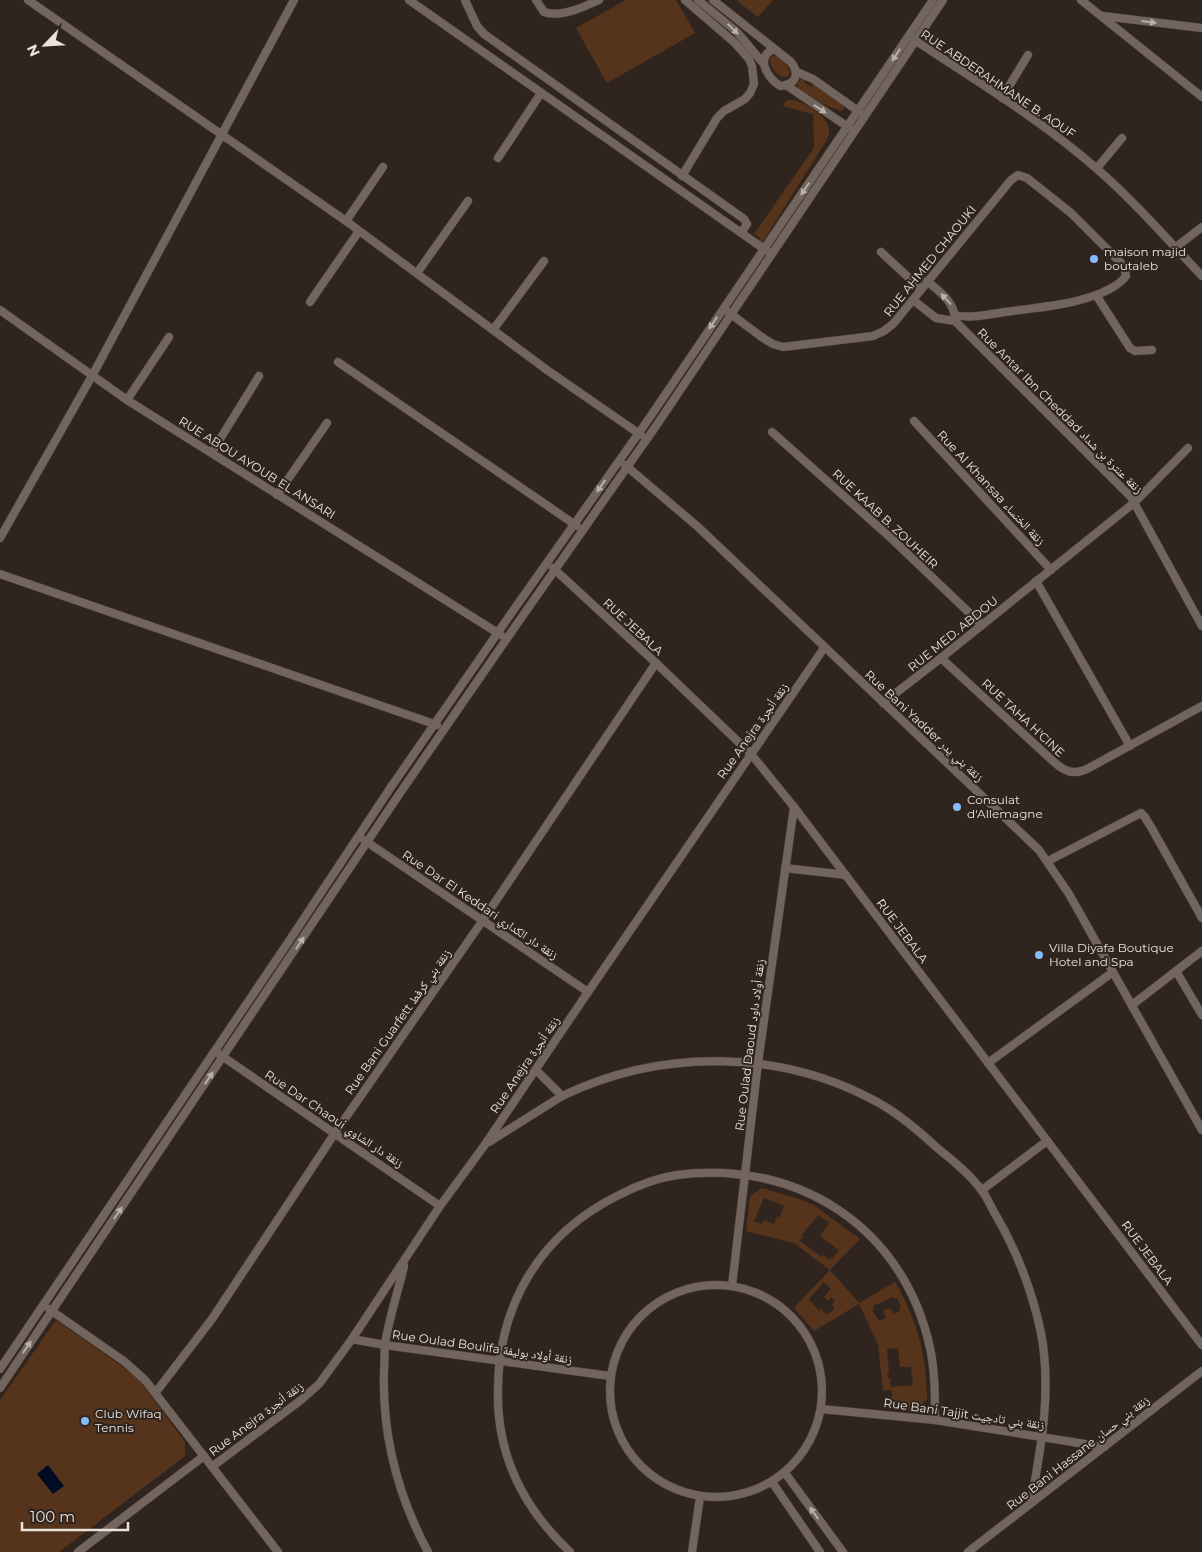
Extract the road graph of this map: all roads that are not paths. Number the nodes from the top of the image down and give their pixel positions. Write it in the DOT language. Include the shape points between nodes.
graph roads {
  1 [pos="28,0"];
  2 [pos="294,0"];
  3 [pos="409,0"];
  4 [pos="467,0"];
  5 [pos="536,0"];
  6 [pos="599,0"];
  7 [pos="685,0"];
  8 [pos="698,0"];
  9 [pos="713,0"];
  10 [pos="933,0"];
  11 [pos="943,0"];
  12 [pos="1081,0"];
  13 [pos="1101,16"];
  14 [pos="1202,28"];
  15 [pos="912,39"];
  16 [pos="774,49"];
  17 [pos="1028,56"];
  18 [pos="763,64"];
  19 [pos="796,72"];
  20 [pos="786,85"];
  21 [pos="541,93"];
  22 [pos="1202,97"];
  23 [pos="1002,98"];
  24 [pos="862,113"];
  25 [pos="851,129"];
  26 [pos="223,135"];
  27 [pos="1122,138"];
  28 [pos="498,158"];
  29 [pos="383,167"];
  30 [pos="1097,168"];
  31 [pos="682,176"];
  32 [pos="468,201"];
  33 [pos="346,221"];
  34 [pos="1202,227"];
  35 [pos="359,231"];
  36 [pos="742,232"];
  37 [pos="1176,248"];
  38 [pos="767,252"];
  39 [pos="881,252"];
  40 [pos="544,261"];
  41 [pos="417,273"];
  42 [pos="1202,276"];
  43 [pos="927,281"];
  44 [pos="921,289"];
  45 [pos="1096,295"];
  46 [pos="913,300"];
  47 [pos="310,302"];
  48 [pos="723,308"];
  49 [pos="0,310"];
  50 [pos="731,314"];
  51 [pos="955,318"];
  52 [pos="493,330"];
  53 [pos="169,337"];
  54 [pos="1152,350"];
  55 [pos="338,362"];
  56 [pos="92,376"];
  57 [pos="259,376"];
  58 [pos="127,400"];
  59 [pos="914,421"];
  60 [pos="327,422"];
  61 [pos="772,432"];
  62 [pos="638,434"];
  63 [pos="647,439"];
  64 [pos="1188,448"];
  65 [pos="212,452"];
  66 [pos="620,460"];
  67 [pos="628,467"];
  68 [pos="278,495"];
  69 [pos="1135,502"];
  70 [pos="574,524"];
  71 [pos="583,530"];
  72 [pos="1,534"];
  73 [pos="547,563"];
  74 [pos="554,570"];
  75 [pos="1051,570"];
  76 [pos="0,574"];
  77 [pos="1036,581"];
  78 [pos="982,626"];
  79 [pos="1202,626"];
  80 [pos="498,633"];
  81 [pos="506,638"];
  82 [pos="824,648"];
  83 [pos="941,658"];
  84 [pos="656,664"];
  85 [pos="883,703"];
  86 [pos="1202,706"];
  87 [pos="435,724"];
  88 [pos="444,728"];
  89 [pos="1130,746"];
  90 [pos="751,754"];
  91 [pos="794,807"];
  92 [pos="358,836"];
  93 [pos="367,842"];
  94 [pos="1048,861"];
  95 [pos="785,868"];
  96 [pos="846,875"];
  97 [pos="1202,918"];
  98 [pos="483,920"];
  99 [pos="1202,951"];
  100 [pos="1176,971"];
  101 [pos="1113,972"];
  102 [pos="588,992"];
  103 [pos="1132,1005"];
  104 [pos="1202,1015"];
  105 [pos="214,1051"];
  106 [pos="223,1057"];
  107 [pos="758,1063"];
  108 [pos="988,1063"];
  109 [pos="536,1070"];
  110 [pos="562,1096"];
  111 [pos="1202,1130"];
  112 [pos="335,1133"];
  113 [pos="1046,1141"];
  114 [pos="484,1146"];
  115 [pos="746,1175"];
  116 [pos="982,1190"];
  117 [pos="440,1206"];
  118 [pos="406,1259"];
  119 [pos="732,1286"];
  120 [pos="43,1305"];
  121 [pos="52,1311"];
  122 [pos="352,1339"];
  123 [pos="385,1345"];
  124 [pos="1202,1345"];
  125 [pos="499,1360"];
  126 [pos="0,1369"];
  127 [pos="1202,1371"];
  128 [pos="610,1376"];
  129 [pos="0,1388"];
  130 [pos="156,1392"];
  131 [pos="821,1408"];
  132 [pos="935,1420"];
  133 [pos="1043,1436"];
  134 [pos="1104,1446"];
  135 [pos="204,1456"];
  136 [pos="213,1466"];
  137 [pos="785,1473"];
  138 [pos="772,1482"];
  139 [pos="700,1497"];
  140 [pos="1031,1503"];
  141 [pos="87,1545"];
  142 [pos="78,1552"];
  143 [pos="93,1552"];
  144 [pos="278,1552"];
  145 [pos="428,1552"];
  146 [pos="570,1552"];
  147 [pos="692,1552"];
  148 [pos="820,1552"];
  149 [pos="843,1552"];
  150 [pos="968,1552"];
  1 -- 26 [label="street"];
  2 -- 26 [label="street"];
  3 -- 21 [label="street"];
  4 -- 31 [label="street" via="477,26 484,34"];
  5 -- 6 [label="street" via="544,12 552,14 568,12"];
  7 -- 31 [label="street" via="750,60 754,84 748,96 717,118"];
  8 -- 18 [label="street, one-way" via="737,32"];
  9 -- 16 [label="street"];
  10 -- 15 [label="street"];
  11 -- 15 [label="street"];
  12 -- 13 [label="street"];
  13 -- 14 [label="street, one-way"];
  13 -- 22 [label="street"];
  15 -- 23 [label="street, RUE ABDERAHMANE B. AOUF"];
  15 -- 24 [label="street"];
  16 -- 18 [label="street" via="766,55"];
  16 -- 19 [label="street" via="789,60"];
  17 -- 23 [label="street"];
  18 -- 20 [label="street" via="774,81 780,86"];
  19 -- 20 [label="street" via="794,80"];
  19 -- 24 [label="street" via="813,78"];
  20 -- 25 [label="street, one-way"];
  21 -- 28 [label="street"];
  21 -- 36 [label="street"];
  23 -- 30 [label="street, RUE ABDERAHMANE B. AOUF"];
  24 -- 25 [label="street"];
  25 -- 38 [label="street"];
  26 -- 33 [label="street"];
  26 -- 56 [label="street"];
  27 -- 30 [label="street"];
  29 -- 33 [label="street"];
  30 -- 37 [label="street, RUE ABDERAHMANE B. AOUF"];
  31 -- 36 [label="street" via="744,219 747,223"];
  32 -- 41 [label="street"];
  33 -- 35 [label="street"];
  34 -- 37 [label="street"];
  35 -- 41 [label="street"];
  35 -- 47 [label="street"];
  36 -- 38 [label="street"];
  37 -- 42 [label="street, RUE ABDERAHMANE B. AOUF"];
  38 -- 48 [label="street"];
  38 -- 50 [label="street"];
  39 -- 44 [label="street"];
  40 -- 52 [label="street"];
  41 -- 52 [label="street"];
  43 -- 44 [label="street, RUE AHMED CHAOUKI"];
  43 -- 45 [label="street, RUE AHMED CHAOUKI" via="1018,174 1070,213 1122,263 1126,272 1123,280"];
  51 -- 43 [label="street, Rue Antar Ibn Cheddad زنقة عنترة بن شداد, one-way" via="949,301"];
  44 -- 46 [label="street, RUE AHMED CHAOUKI"];
  45 -- 51 [label="street" via="1057,304"];
  45 -- 54 [label="street" via="1132,350"];
  46 -- 50 [label="street, RUE AHMED CHAOUKI" via="890,327 880,333 786,346 768,341"];
  46 -- 51 [label="street" via="936,318"];
  48 -- 50 [label="street, RUE AHMED CHAOUKI"];
  48 -- 62 [label="street, one-way"];
  49 -- 56 [label="street, RUE ABOU AYOUB EL ANSARI"];
  50 -- 63 [label="street"];
  51 -- 69 [label="street, Rue Antar Ibn Cheddad زنقة عنترة بن شداد"];
  52 -- 62 [label="street"];
  53 -- 58 [label="street"];
  55 -- 70 [label="street"];
  56 -- 58 [label="street, RUE ABOU AYOUB EL ANSARI"];
  56 -- 72 [label="street"];
  57 -- 65 [label="street"];
  58 -- 65 [label="street, RUE ABOU AYOUB EL ANSARI"];
  59 -- 75 [label="street, Rue Al Khansaa زنقة الخنساء"];
  60 -- 68 [label="street"];
  61 -- 78 [label="street, RUE KAAB B. ZOUHEIR" via="892,539"];
  62 -- 63 [label="street"];
  62 -- 66 [label="street"];
  63 -- 67 [label="street"];
  64 -- 69 [label="street, RUE MED. ABDOU"];
  65 -- 68 [label="street, RUE ABOU AYOUB EL ANSARI"];
  66 -- 67 [label="street, Rue Bani Yadder زنقة بني يدر"];
  66 -- 70 [label="street, one-way"];
  67 -- 71 [label="street"];
  67 -- 82 [label="street, Rue Bani Yadder زنقة بني يدر" via="697,526"];
  68 -- 80 [label="street, RUE ABOU AYOUB EL ANSARI"];
  69 -- 75 [label="street, RUE MED. ABDOU"];
  69 -- 79 [label="street, Rue Antar Ibn Cheddad زنقة عنترة بن شداد"];
  70 -- 71 [label="street"];
  70 -- 73 [label="street"];
  71 -- 74 [label="street"];
  73 -- 74 [label="street, RUE JEBALA"];
  73 -- 80 [label="street"];
  74 -- 81 [label="street"];
  74 -- 84 [label="street, RUE JEBALA"];
  75 -- 77 [label="street, RUE MED. ABDOU"];
  76 -- 87 [label="street"];
  77 -- 78 [label="street, RUE MED. ABDOU"];
  77 -- 89 [label="street"];
  78 -- 83 [label="street, RUE MED. ABDOU"];
  80 -- 81 [label="street, RUE ABOU AYOUB EL ANSARI"];
  80 -- 87 [label="street"];
  81 -- 88 [label="street"];
  82 -- 85 [label="street, Rue Bani Yadder زنقة بني يدر"];
  82 -- 90 [label="street, Rue Anejra زنقة أنجرة"];
  83 -- 85 [label="street, RUE MED. ABDOU"];
  83 -- 89 [label="street, RUE TAHA H'CINE" via="1066,771 1084,770"];
  84 -- 90 [label="street, RUE JEBALA"];
  84 -- 98 [label="street, Rue Bani Guarfett زنقة بني كرفط"];
  85 -- 94 [label="street, Rue Bani Yadder زنقة بني يدر" via="1026,836"];
  86 -- 89 [label="street, RUE TAHA H'CINE"];
  87 -- 88 [label="street"];
  87 -- 92 [label="street"];
  88 -- 93 [label="street"];
  90 -- 91 [label="street, RUE JEBALA"];
  90 -- 102 [label="street, Rue Anejra زنقة أنجرة"];
  91 -- 95 [label="street, Rue Oulad Daoud زنقة أولاد داود"];
  91 -- 96 [label="street, RUE JEBALA"];
  92 -- 93 [label="street, Rue Dar El Keddari زنقة دار الكداري"];
  92 -- 105 [label="street"];
  93 -- 98 [label="street, Rue Dar El Keddari زنقة دار الكداري"];
  106 -- 93 [label="street, one-way"];
  94 -- 97 [label="street" via="1142,814"];
  94 -- 101 [label="street, Rue Bani Yadder زنقة بني يدر"];
  95 -- 96 [label="street"];
  95 -- 107 [label="street, Rue Oulad Daoud زنقة أولاد داود"];
  96 -- 108 [label="street, RUE JEBALA"];
  98 -- 102 [label="street, Rue Dar El Keddari زنقة دار الكداري"];
  98 -- 112 [label="street, Rue Bani Guarfett زنقة بني كرفط"];
  99 -- 100 [label="street"];
  100 -- 103 [label="street"];
  100 -- 104 [label="street"];
  101 -- 103 [label="street, Rue Bani Yadder زنقة بني يدر"];
  101 -- 108 [label="street"];
  102 -- 109 [label="street, Rue Anejra زنقة أنجرة"];
  103 -- 111 [label="street, Rue Bani Yadder زنقة بني يدر"];
  105 -- 106 [label="street, Rue Dar Chaoui زنقة دار الشاوي"];
  105 -- 120 [label="street"];
  106 -- 112 [label="street, Rue Dar Chaoui زنقة دار الشاوي"];
  121 -- 106 [label="street, one-way"];
  107 -- 110 [label="street" via="705,1061 670,1064 617,1075"];
  107 -- 115 [label="street, Rue Oulad Daoud زنقة أولاد داود"];
  107 -- 116 [label="street" via="820,1078 881,1104 918,1131"];
  108 -- 113 [label="street, RUE JEBALA"];
  109 -- 110 [label="street"];
  109 -- 114 [label="street, Rue Anejra زنقة أنجرة"];
  110 -- 114 [label="street"];
  112 -- 117 [label="street, Rue Dar Chaoui زنقة دار الشاوي"];
  112 -- 130 [label="street, Rue Bani Guarfett زنقة بني كرفط" via="212,1319"];
  113 -- 116 [label="street"];
  113 -- 124 [label="street, RUE JEBALA"];
  114 -- 117 [label="street, Rue Anejra زنقة أنجرة"];
  115 -- 119 [label="street, Rue Oulad Daoud زنقة أولاد داود"];
  115 -- 125 [label="street" via="702,1173 652,1181 609,1200 567,1229 547,1249 529,1275 508,1321"];
  115 -- 132 [label="street" via="788,1184 828,1203 870,1234 888,1257 906,1285 927,1333 933,1367"];
  116 -- 133 [label="street" via="1010,1239 1030,1290 1039,1325 1046,1387"];
  117 -- 118 [label="street, Rue Anejra زنقة أنجرة"];
  118 -- 122 [label="street, Rue Anejra زنقة أنجرة"];
  118 -- 123 [label="street"];
  119 -- 128 [label="street" via="684,1289 649,1308 627,1332 616,1353"];
  119 -- 131 [label="street" via="755,1292 776,1303 794,1319 818,1361 822,1384"];
  120 -- 121 [label="street"];
  120 -- 126 [label="street"];
  129 -- 121 [label="street, one-way"];
  121 -- 130 [label="street" via="135,1369"];
  122 -- 123 [label="street, Rue Oulad Boulifa زنقة أولاد بوليفة"];
  122 -- 136 [label="street, Rue Anejra زنقة أنجرة" via="310,1393"];
  123 -- 125 [label="street, Rue Oulad Boulifa زنقة أولاد بوليفة"];
  123 -- 145 [label="street" via="385,1408 392,1456 405,1501"];
  125 -- 128 [label="street, Rue Oulad Boulifa زنقة أولاد بوليفة"];
  125 -- 146 [label="street" via="498,1416 506,1457 531,1508"];
  127 -- 134 [label="street, Rue Bani Hassane زنقة بني حسان"];
  128 -- 139 [label="street" via="613,1418 631,1455 661,1483"];
  130 -- 135 [label="street"];
  131 -- 132 [label="street, Rue Bani Tajjit زنقة بني تادجيت"];
  131 -- 137 [label="street" via="809,1444"];
  132 -- 133 [label="street, Rue Bani Tajjit زنقة بني تادجيت"];
  133 -- 134 [label="street, Rue Bani Tajjit زنقة بني تادجيت"];
  133 -- 140 [label="street"];
  134 -- 140 [label="street, Rue Bani Hassane زنقة بني حسان"];
  135 -- 136 [label="street"];
  135 -- 141 [label="street, Rue Anejra زنقة أنجرة"];
  136 -- 144 [label="street"];
  137 -- 138 [label="street"];
  149 -- 137 [label="street, one-way"];
  138 -- 139 [label="street" via="730,1497"];
  138 -- 148 [label="street"];
  139 -- 147 [label="street"];
  140 -- 150 [label="street, Rue Bani Hassane زنقة بني حسان"];
  141 -- 142 [label="street, Rue Anejra زنقة أنجرة"];
  141 -- 143 [label="street"];
}
